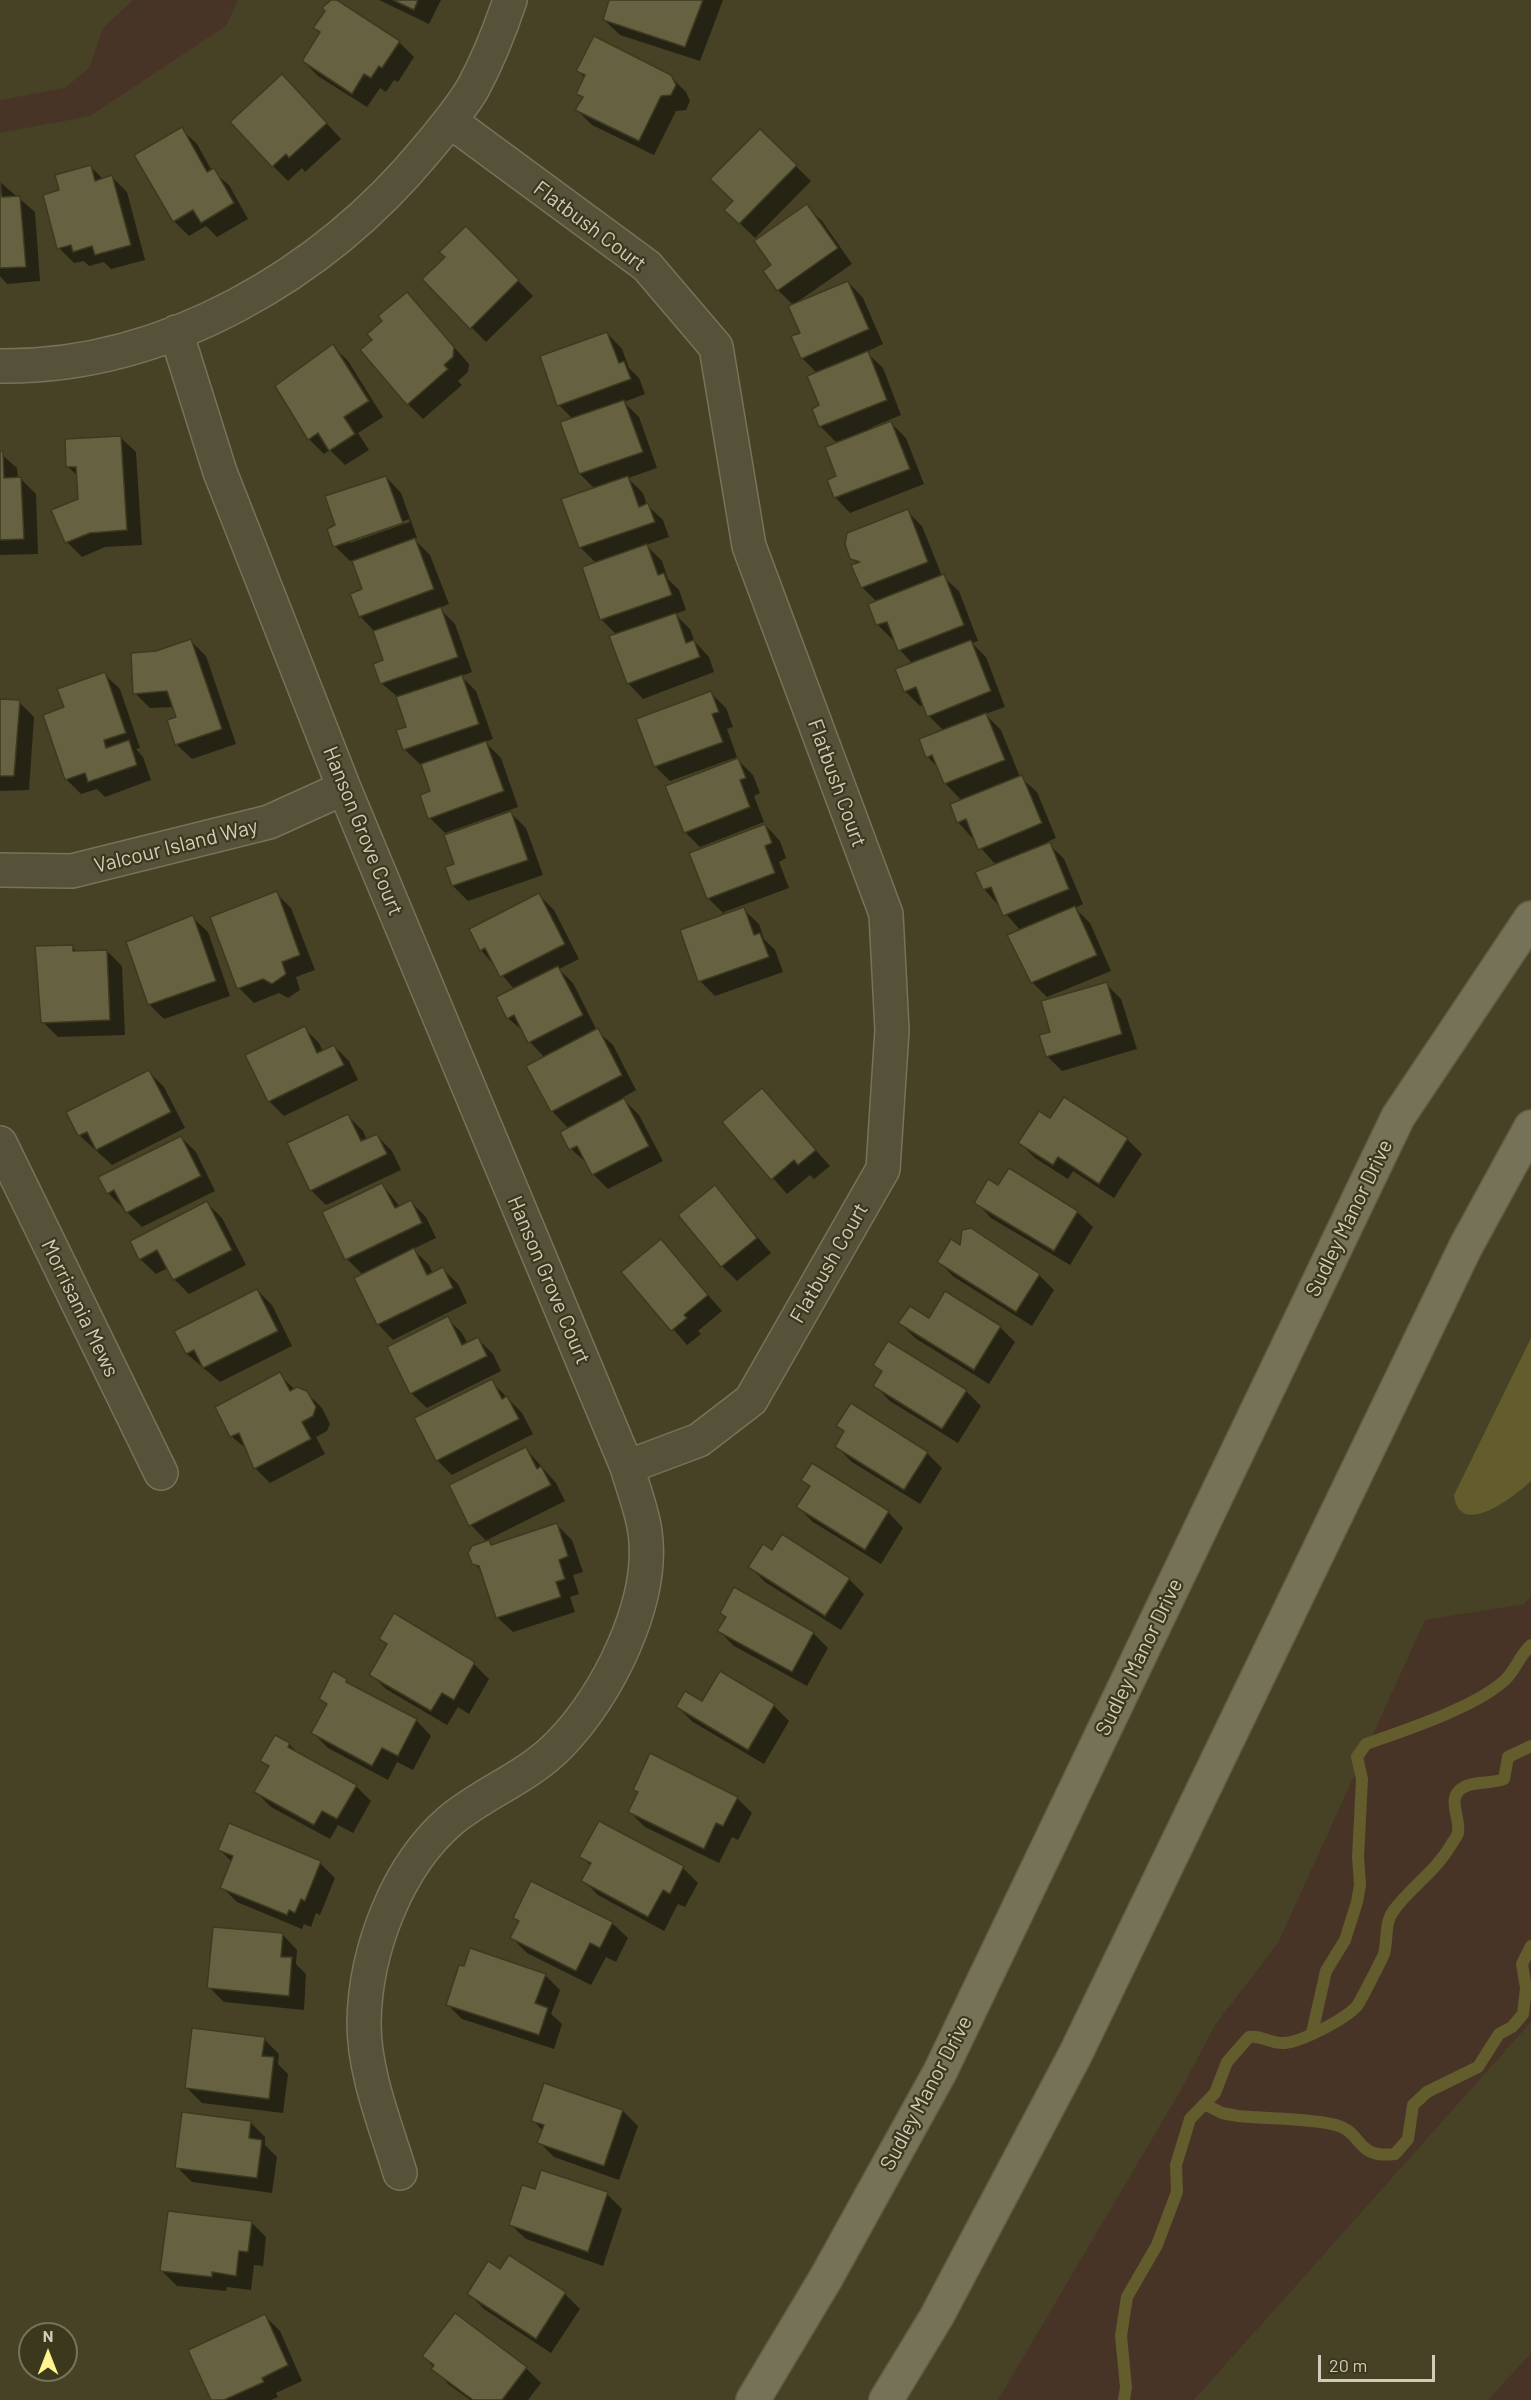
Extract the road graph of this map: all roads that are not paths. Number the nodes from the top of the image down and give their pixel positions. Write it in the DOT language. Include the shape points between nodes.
graph roads {
  1 [pos="510,0"];
  2 [pos="450,121"];
  3 [pos="176,332"];
  4 [pos="0,366"];
  5 [pos="344,788"];
  6 [pos="0,870"];
  7 [pos="1531,918"];
  8 [pos="1531,1127"];
  9 [pos="0,1143"];
  10 [pos="627,1467"];
  11 [pos="161,1473"];
  12 [pos="400,2173"];
  13 [pos="753,2400"];
  14 [pos="886,2400"];
  1 -- 2 [label="street" via="472,88"];
  2 -- 3 [label="street" via="400,183 356,224 305,263 246,300"];
  2 -- 10 [label="street, Flatbush Court" via="647,266 716,347 749,546 886,914 892,1030 883,1169 751,1400 699,1440"];
  3 -- 4 [label="street" via="83,358"];
  3 -- 5 [label="street, Hanson Grove Court" via="220,472"];
  5 -- 6 [label="street, Valcour Island Way" via="269,822 72,872"];
  5 -- 10 [label="street, Hanson Grove Court"];
  7 -- 13 [label="main road, Sudley Manor Drive" via="1398,1117 940,2072"];
  8 -- 14 [label="main road" via="1466,1246 1075,2055 937,2316"];
  9 -- 11 [label="street, Morrisania Mews"];
  10 -- 12 [label="street, Hanson Grove Court" via="645,1533 645,1582 633,1628 614,1666 559,1745 528,1771 450,1821 396,1893 380,1932 367,1979 364,2025 376,2094"];
}
